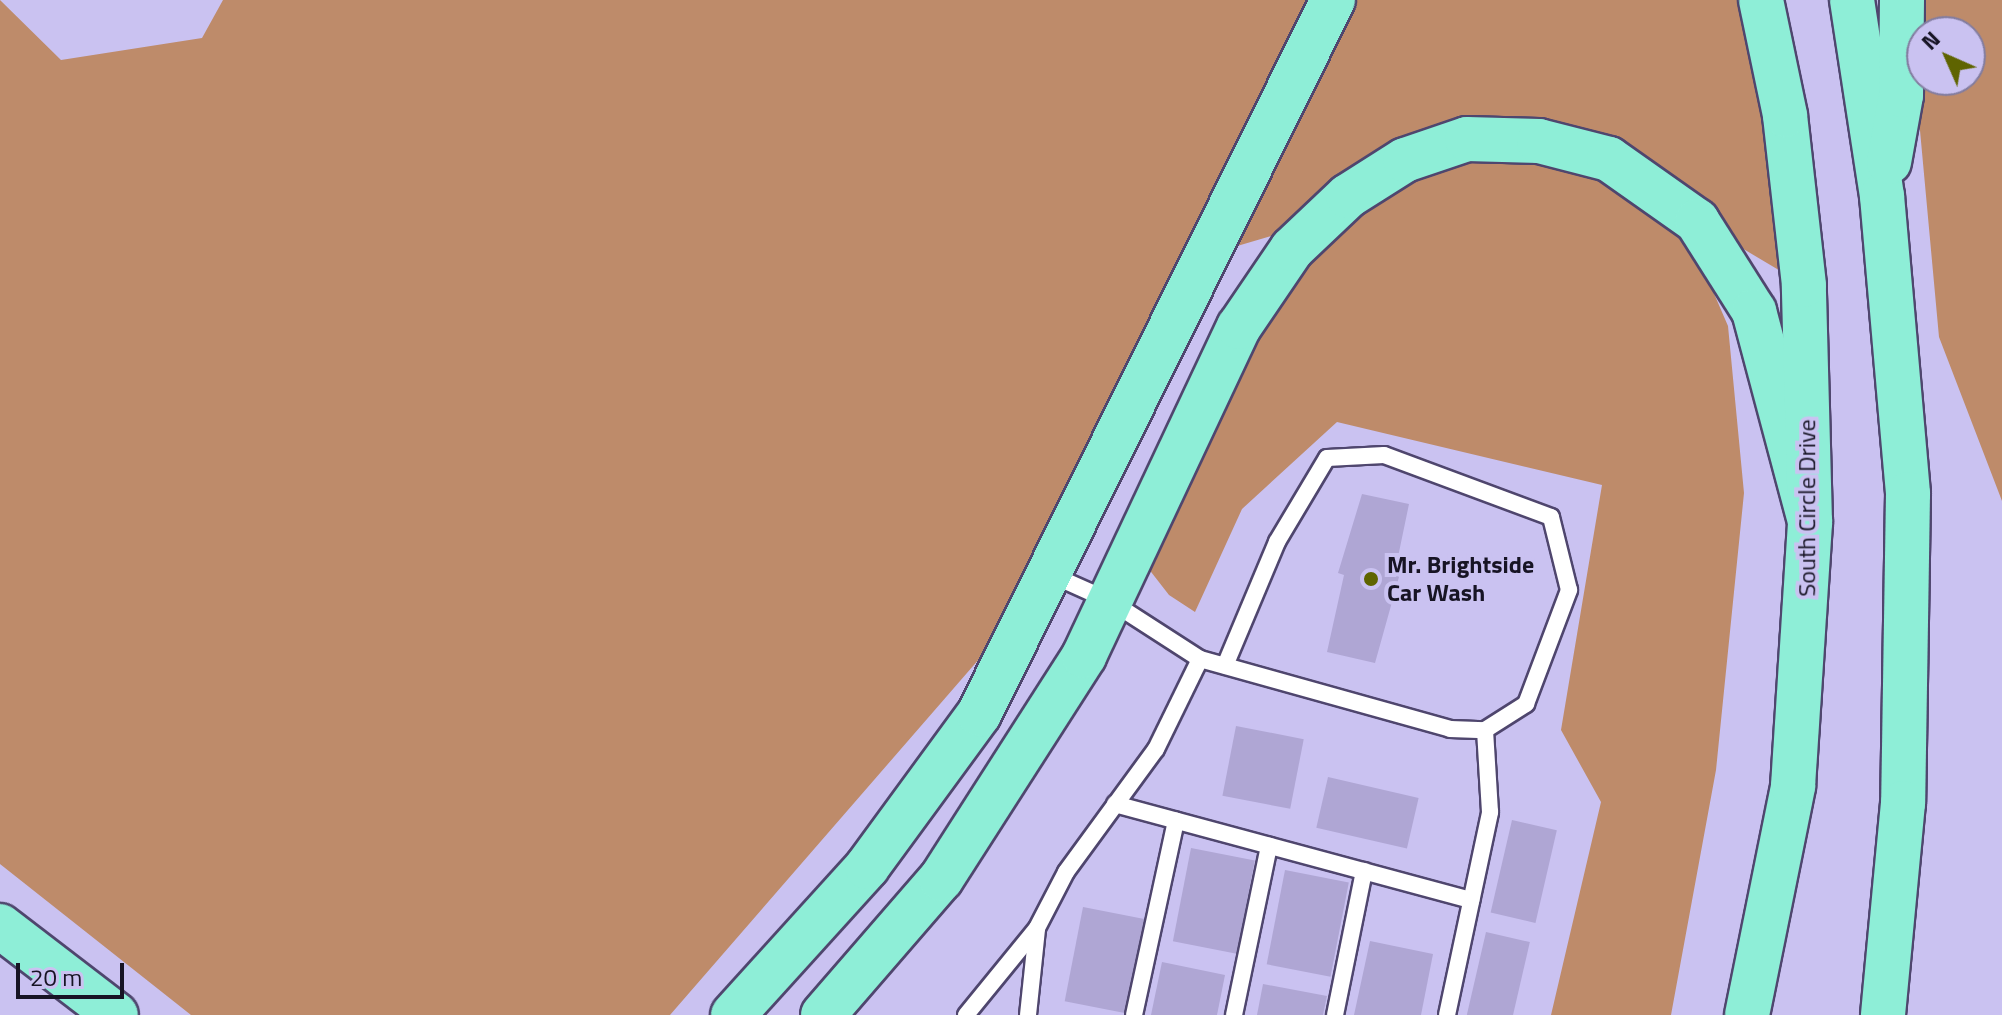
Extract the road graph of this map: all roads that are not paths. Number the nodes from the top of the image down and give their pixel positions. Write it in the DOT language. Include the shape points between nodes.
graph roads {
  1 [pos="1333,0"];
  2 [pos="1761,0"];
  3 [pos="1852,0"];
  4 [pos="1902,0"];
  5 [pos="1882,196"];
  6 [pos="1810,522"];
  7 [pos="1052,575"];
  8 [pos="1110,601"];
  9 [pos="1200,659"];
  10 [pos="1225,666"];
  11 [pos="1485,730"];
  12 [pos="1115,804"];
  13 [pos="1176,820"];
  14 [pos="1269,846"];
  15 [pos="1364,871"];
  16 [pos="1471,900"];
  17 [pos="0,926"];
  18 [pos="1037,928"];
  19 [pos="116,1015"];
  20 [pos="733,1015"];
  21 [pos="823,1015"];
  22 [pos="966,1015"];
  23 [pos="1028,1015"];
  24 [pos="1134,1015"];
  25 [pos="1234,1015"];
  26 [pos="1335,1015"];
  27 [pos="1447,1015"];
  28 [pos="1747,1015"];
  29 [pos="1883,1015"];
  1 -- 7 [label="main road"];
  2 -- 6 [label="main road, South Circle Drive" via="1785,115 1804,285"];
  3 -- 5 [label="main road"];
  4 -- 5 [label="main road" via="1901,95"];
  5 -- 29 [label="main road" via="1908,494 1910,651"];
  6 -- 8 [label="main road" via="1754,311 1697,221 1609,159 1539,141 1467,139 1393,167 1348,196 1292,249 1239,327"];
  6 -- 28 [label="main road, South Circle Drive" via="1793,786"];
  7 -- 8 [label="lane"];
  7 -- 20 [label="main road" via="979,714 925,793"];
  8 -- 9 [label="lane"];
  8 -- 21 [label="main road" via="1084,656 941,879"];
  9 -- 10 [label="lane"];
  9 -- 12 [label="lane" via="1156,749"];
  10 -- 11 [label="lane" via="1450,729"];
  10 -- 11 [label="lane" via="1277,542 1327,458 1384,455 1551,517 1569,590 1526,704"];
  11 -- 16 [label="lane" via="1490,812"];
  12 -- 13 [label="lane"];
  12 -- 18 [label="lane" via="1066,872"];
  13 -- 14 [label="lane"];
  13 -- 24 [label="lane"];
  14 -- 15 [label="lane"];
  14 -- 25 [label="lane"];
  15 -- 16 [label="lane"];
  15 -- 26 [label="lane"];
  16 -- 27 [label="lane"];
  17 -- 19 [label="main road"];
  18 -- 22 [label="lane"];
  18 -- 23 [label="lane"];
}
